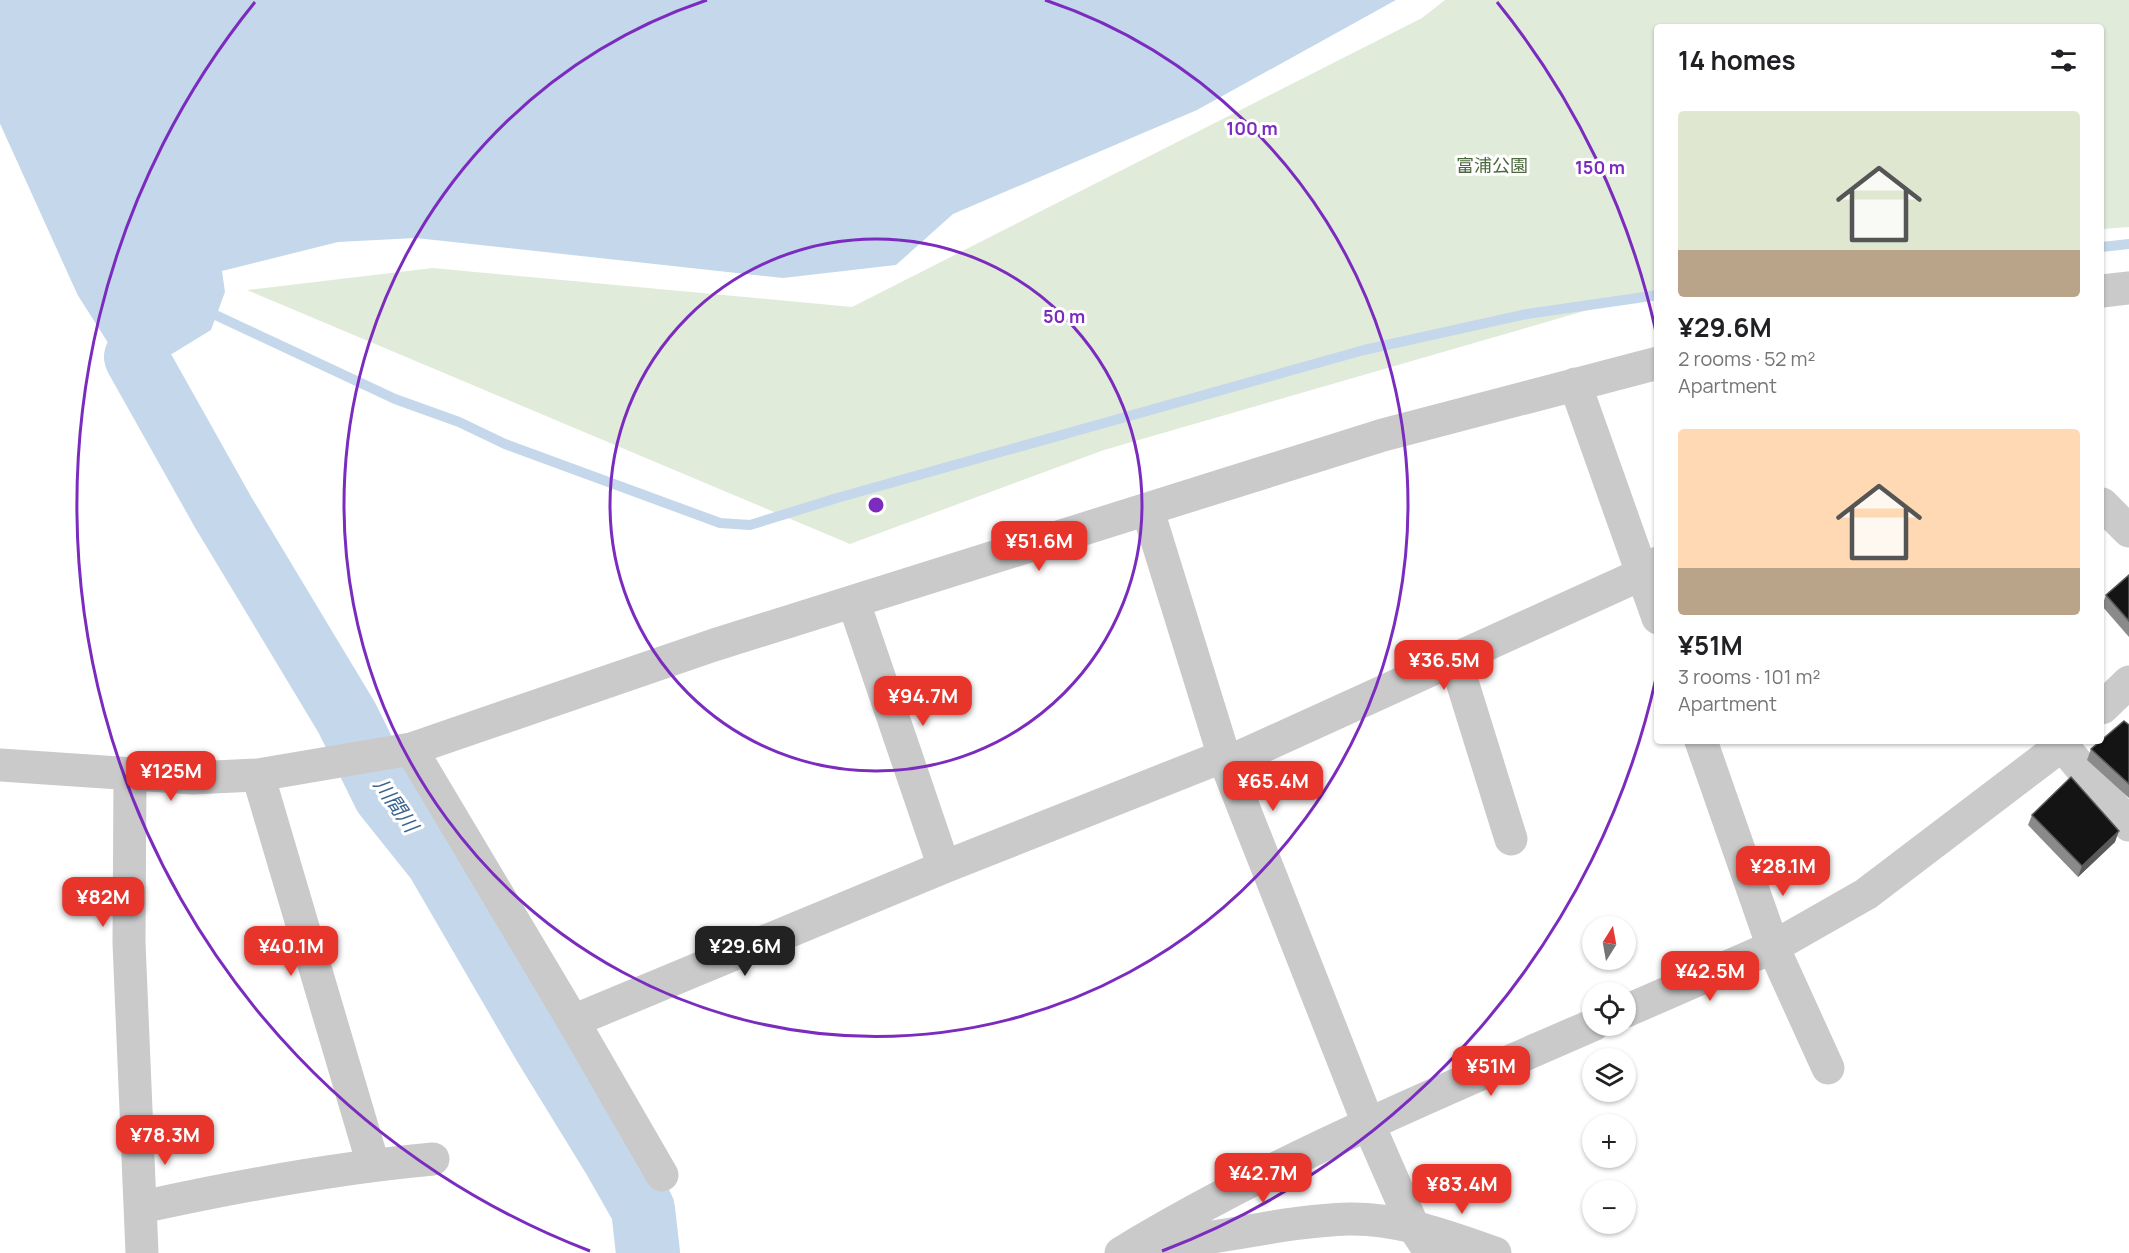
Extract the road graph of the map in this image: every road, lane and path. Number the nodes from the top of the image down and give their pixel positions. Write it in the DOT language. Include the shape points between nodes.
graph roads {
  1 [pos="2129,288"];
  2 [pos="2104,291"];
  3 [pos="1654,364"];
  4 [pos="1575,384"];
  5 [pos="2104,506"];
  6 [pos="1148,511"];
  7 [pos="2129,531"];
  8 [pos="1650,568"];
  9 [pos="1654,593"];
  10 [pos="854,603"];
  11 [pos="1455,659"];
  12 [pos="2129,682"];
  13 [pos="2104,706"];
  14 [pos="1702,744"];
  15 [pos="2063,744"];
  16 [pos="2065,744"];
  17 [pos="411,749"];
  18 [pos="1225,759"];
  19 [pos="0,765"];
  20 [pos="130,774"];
  21 [pos="258,774"];
  22 [pos="2129,825"];
  23 [pos="1511,839"];
  24 [pos="944,867"];
  25 [pos="1773,947"];
  26 [pos="1636,1007"];
  27 [pos="573,1020"];
  28 [pos="1582,1030"];
  29 [pos="1828,1068"];
  30 [pos="1368,1123"];
  31 [pos="433,1159"];
  32 [pos="373,1164"];
  33 [pos="662,1175"];
  34 [pos="142,1208"];
  35 [pos="1413,1226"];
  36 [pos="1277,1240"];
  37 [pos="1128,1249"];
  38 [pos="142,1253"];
  39 [pos="1431,1253"];
  40 [pos="1495,1253"];
  1 -- 2 [label="street"];
  3 -- 4 [label="street"];
  4 -- 6 [label="street" via="1383,435"];
  4 -- 8 [label="street"];
  5 -- 7 [label="street"];
  6 -- 10 [label="street"];
  6 -- 18 [label="street"];
  8 -- 9 [label="street"];
  8 -- 11 [label="street"];
  10 -- 17 [label="street" via="714,645"];
  10 -- 24 [label="street"];
  11 -- 18 [label="street"];
  11 -- 23 [label="street"];
  12 -- 13 [label="street"];
  14 -- 25 [label="street"];
  15 -- 25 [label="street" via="1866,894"];
  16 -- 22 [label="street"];
  17 -- 21 [label="street"];
  17 -- 27 [label="street"];
  18 -- 24 [label="street"];
  18 -- 30 [label="street"];
  19 -- 20 [label="street"];
  20 -- 21 [label="street" via="193,778"];
  20 -- 34 [label="street" via="129,943"];
  21 -- 32 [label="street"];
  24 -- 27 [label="street"];
  25 -- 26 [label="street"];
  25 -- 29 [label="street"];
  27 -- 33 [label="street"];
  28 -- 30 [label="street"];
  30 -- 35 [label="street"];
  30 -- 37 [label="street" via="1202,1206"];
  31 -- 32 [label="street"];
  32 -- 34 [label="street" via="256,1183"];
  34 -- 38 [label="street"];
  35 -- 36 [label="street" via="1350,1219"];
  35 -- 39 [label="street"];
  35 -- 40 [label="street"];
  36 -- 37 [label="street"];
}
